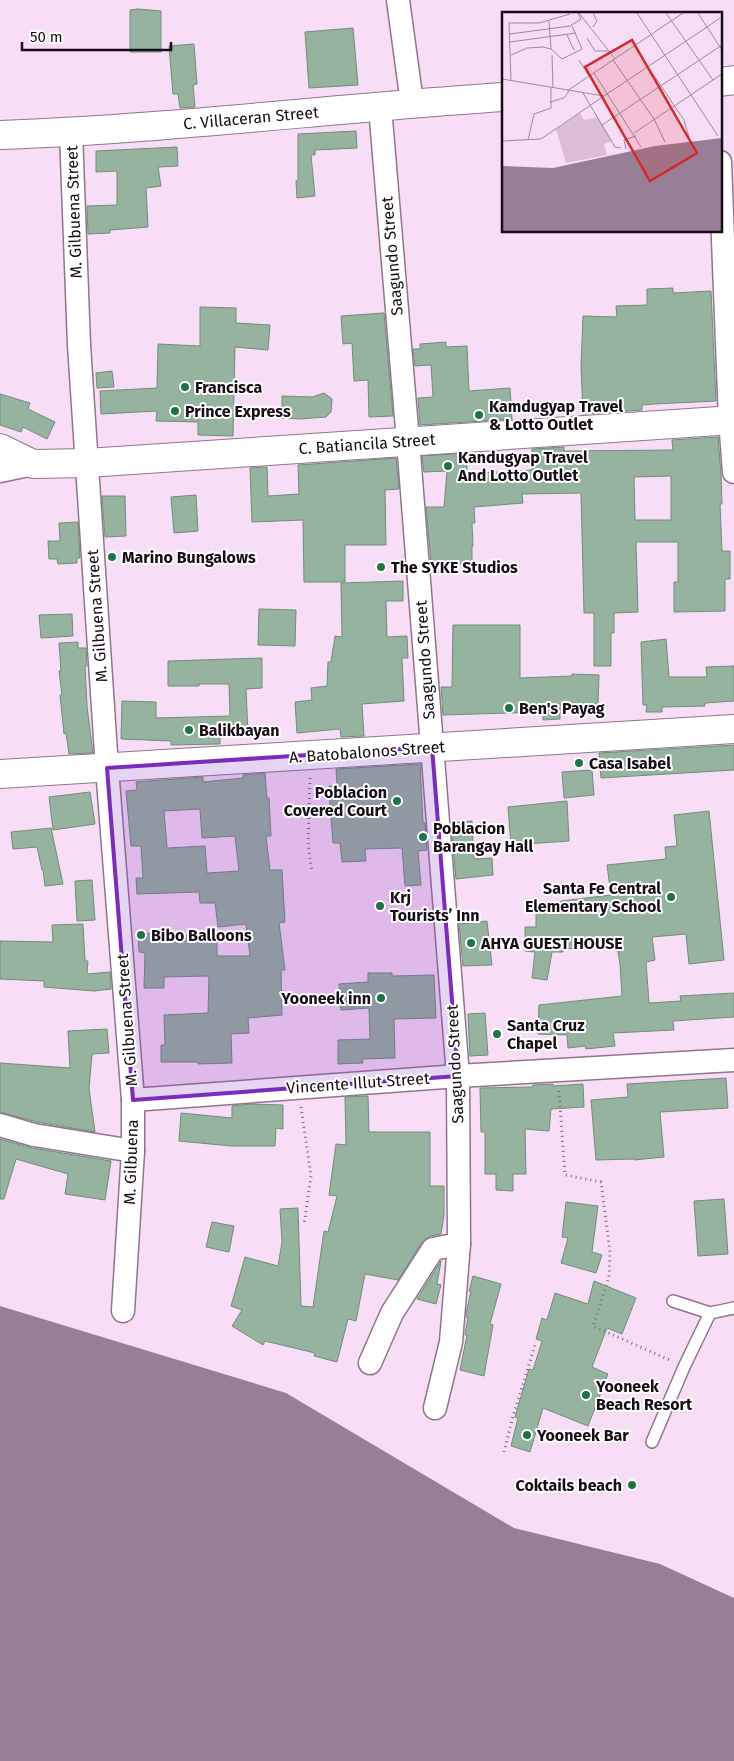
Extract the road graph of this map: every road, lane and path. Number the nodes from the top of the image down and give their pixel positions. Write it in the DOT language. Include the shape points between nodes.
graph roads {
  1 [pos="398,0"];
  2 [pos="502,97"];
  3 [pos="412,103"];
  4 [pos="380,107"];
  5 [pos="71,133"];
  6 [pos="0,135"];
  7 [pos="722,205"];
  8 [pos="732,420"];
  9 [pos="408,441"];
  10 [pos="0,448"];
  11 [pos="87,463"];
  12 [pos="33,464"];
  13 [pos="0,471"];
  14 [pos="734,472"];
  15 [pos="734,729"];
  16 [pos="432,748"];
  17 [pos="309,755"];
  18 [pos="107,768"];
  19 [pos="0,774"];
  20 [pos="312,872"];
  21 [pos="734,1060"];
  22 [pos="557,1070"];
  23 [pos="458,1076"];
  24 [pos="298,1087"];
  25 [pos="133,1100"];
  26 [pos="0,1125"];
  27 [pos="133,1151"];
  28 [pos="304,1225"];
  29 [pos="459,1244"];
  30 [pos="674,1301"];
  31 [pos="734,1308"];
  32 [pos="123,1310"];
  33 [pos="710,1313"];
  34 [pos="536,1342"];
  35 [pos="370,1363"];
  36 [pos="684,1367"];
  37 [pos="435,1408"];
  38 [pos="652,1442"];
  39 [pos="504,1452"];
  1 -- 3 [label="street"];
  2 -- 3 [label="main road, C. Villaceran Street"];
  3 -- 4 [label="main road, C. Villaceran Street"];
  4 -- 5 [label="main road, C. Villaceran Street"];
  4 -- 9 [label="street, Saagundo Street"];
  5 -- 6 [label="main road, C. Villaceran Street"];
  5 -- 11 [label="street, M. Gilbuena Street"];
  7 -- 8 [label="street"];
  8 -- 9 [label="main road, C. Batiancila Street"];
  8 -- 14 [label="street"];
  9 -- 11 [label="main road, C. Batiancila Street"];
  9 -- 16 [label="street, Saagundo Street"];
  10 -- 12 [label="main road"];
  11 -- 12 [label="main road, C. Batiancila Street"];
  11 -- 18 [label="street, M. Gilbuena Street"];
  12 -- 13 [label="street, C. Batiancila Street"];
  15 -- 16 [label="main road, A. Batobalonos Street"];
  16 -- 17 [label="main road, A. Batobalonos Street"];
  16 -- 23 [label="street, Saagundo Street"];
  17 -- 18 [label="main road, A. Batobalonos Street"];
  17 -- 20 [label="path" via="308,842"];
  18 -- 19 [label="main road, A. Batobalonos Street"];
  18 -- 25 [label="street, M. Gilbuena Street"];
  21 -- 22 [label="street, Vincente Illut Street"];
  22 -- 23 [label="street, Vincente Illut Street"];
  22 -- 36 [label="path" via="565,1175 601,1182 610,1252 609,1277 594,1326"];
  23 -- 24 [label="street, Vincente Illut Street"];
  23 -- 29 [label="street, Saagundo Street"];
  24 -- 25 [label="street, Vincente Illut Street"];
  24 -- 28 [label="path" via="312,1176"];
  25 -- 27 [label="street, M. Gilbuena"];
  26 -- 27 [label="street" via="34,1135"];
  27 -- 32 [label="street, M. Gilbuena"];
  29 -- 35 [label="street" via="433,1249 392,1313"];
  29 -- 37 [label="street, Saagundo Street" via="451,1342"];
  30 -- 33 [label="lane"];
  31 -- 33 [label="lane"];
  33 -- 36 [label="lane"];
  34 -- 39 [label="path"];
  36 -- 38 [label="lane"];
}
